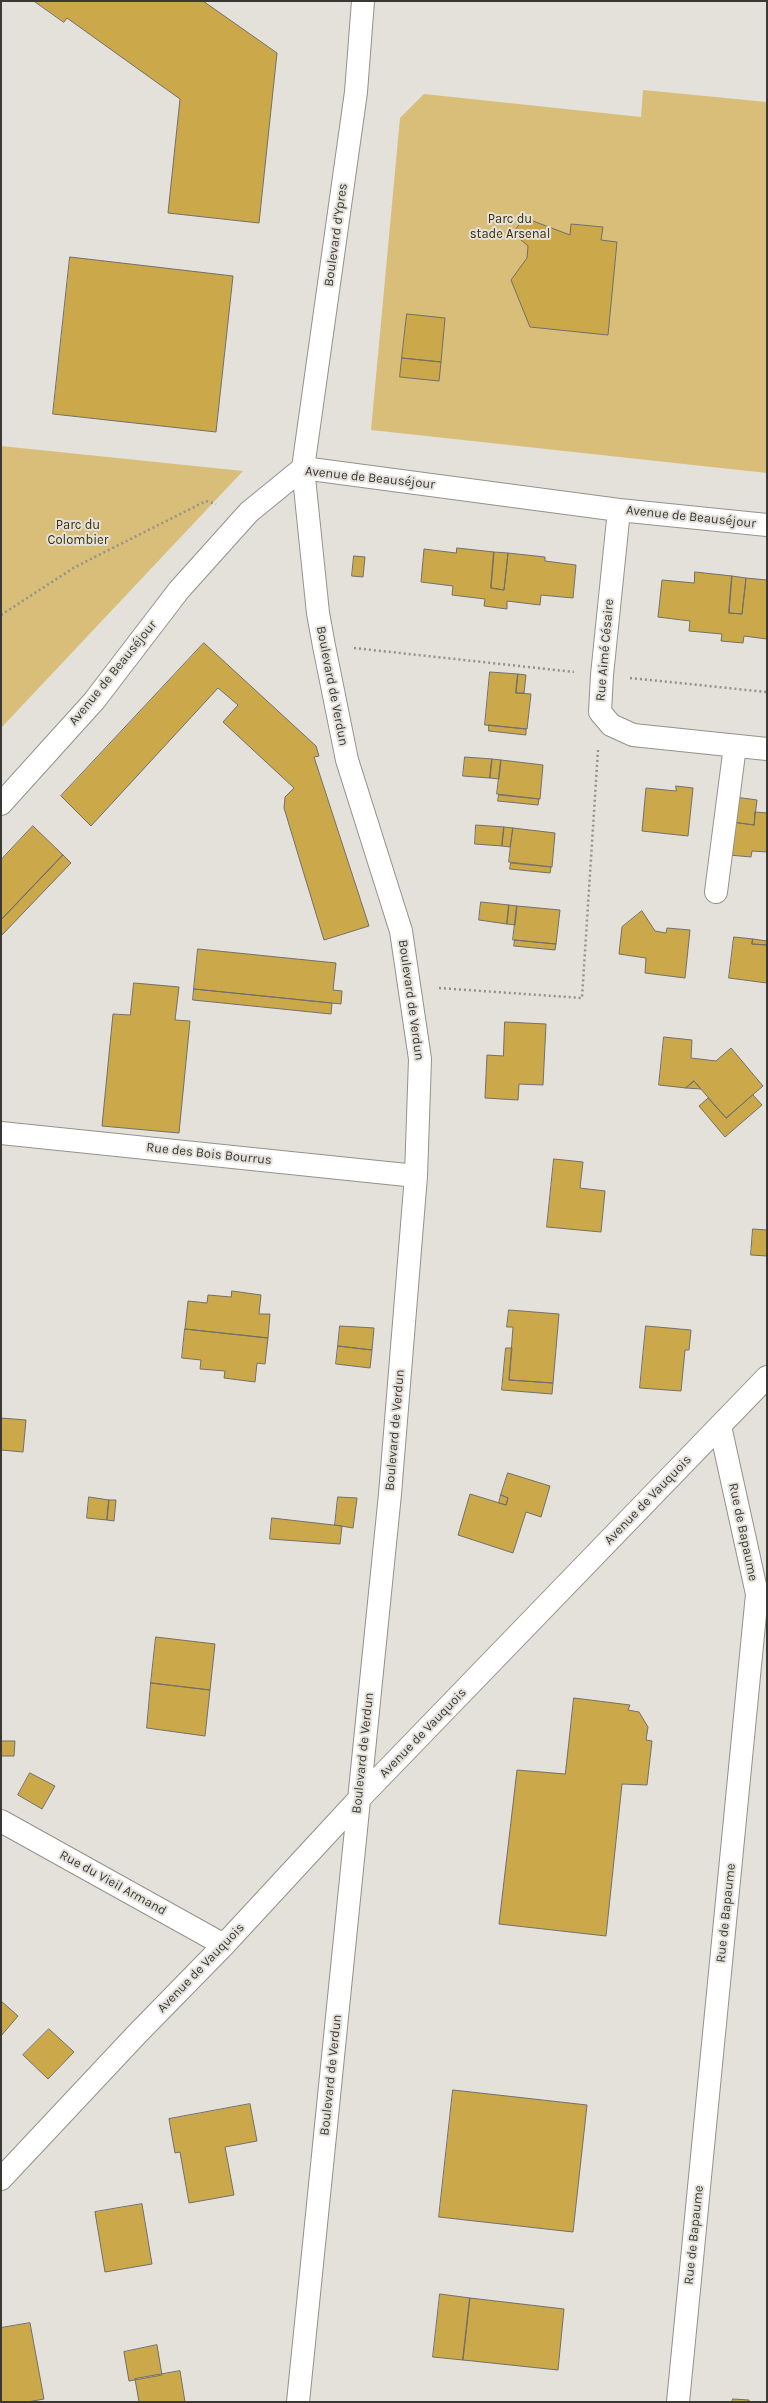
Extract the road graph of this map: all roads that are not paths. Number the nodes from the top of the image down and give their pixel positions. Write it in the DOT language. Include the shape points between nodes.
graph roads {
  1 [pos="363,1"];
  2 [pos="303,468"];
  3 [pos="618,510"];
  4 [pos="767,525"];
  5 [pos="735,746"];
  6 [pos="767,750"];
  7 [pos="1,804"];
  8 [pos="716,892"];
  9 [pos="1,1133"];
  10 [pos="416,1176"];
  11 [pos="767,1377"];
  12 [pos="720,1426"];
  13 [pos="359,1799"];
  14 [pos="1,1821"];
  15 [pos="224,1945"];
  16 [pos="1,2179"];
  17 [pos="298,2402"];
  18 [pos="678,2402"];
  1 -- 2 [label="street, Boulevard d'Ypres" via="356,92"];
  2 -- 3 [label="street, Avenue de Beauséjour"];
  2 -- 7 [label="street, Avenue de Beauséjour" via="249,512 179,590 94,701"];
  2 -- 10 [label="street, Boulevard de Verdun" via="318,613 347,760 401,931 420,1059"];
  3 -- 4 [label="street, Avenue de Beauséjour"];
  3 -- 5 [label="street, Rue Aimé Césaire" via="600,712 611,725 633,734"];
  5 -- 6 [label="street, Rue Aimé Césaire"];
  5 -- 8 [label="street"];
  9 -- 10 [label="street, Rue des Bois Bourrus"];
  10 -- 13 [label="street, Boulevard de Verdun" via="390,1494"];
  11 -- 12 [label="street, Avenue de Vauquois"];
  12 -- 13 [label="street, Avenue de Vauquois"];
  12 -- 18 [label="street, Rue de Bapaume" via="757,1594"];
  13 -- 15 [label="street, Avenue de Vauquois"];
  13 -- 17 [label="street, Boulevard de Verdun"];
  14 -- 15 [label="street, Rue du Vieil Armand"];
  15 -- 16 [label="street, Avenue de Vauquois"];
}
